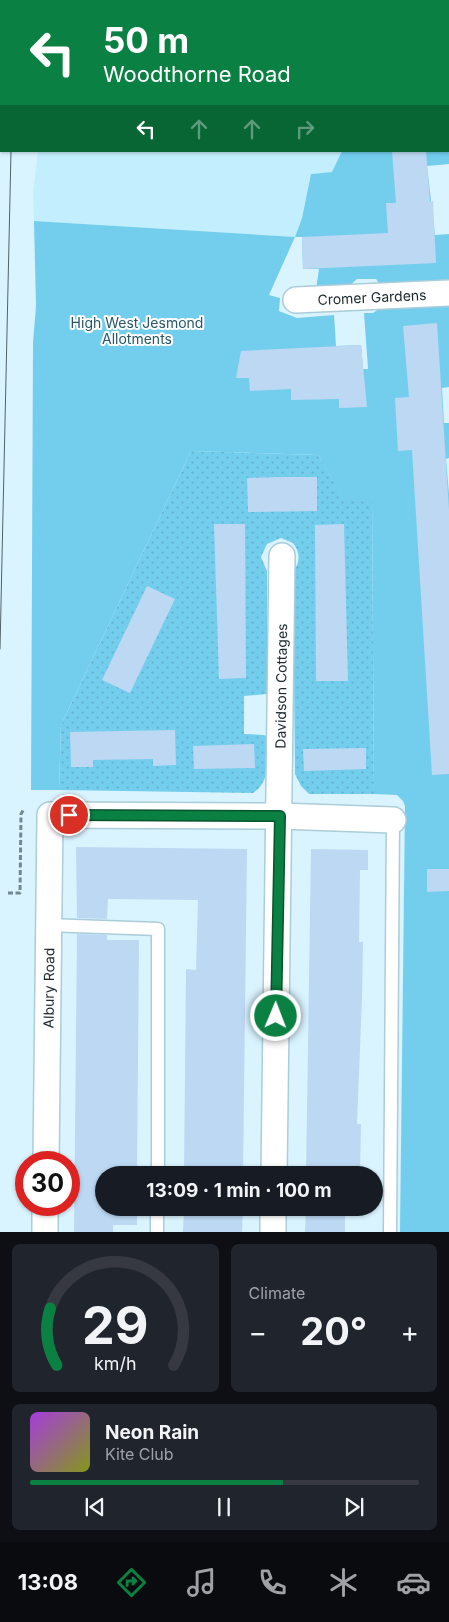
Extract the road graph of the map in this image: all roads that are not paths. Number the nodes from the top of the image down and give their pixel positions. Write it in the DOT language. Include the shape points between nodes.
graph roads {
  1 [pos="449,293"];
  2 [pos="296,300"];
  3 [pos="282,556"];
  4 [pos="280,816"];
  5 [pos="393,820"];
  6 [pos="47,925"];
  7 [pos="46,1151"];
  8 [pos="158,1166"];
  9 [pos="274,1166"];
  10 [pos="45,1216"];
  11 [pos="157,1216"];
  12 [pos="273,1216"];
  13 [pos="45,1232"];
  14 [pos="157,1232"];
  15 [pos="273,1232"];
  16 [pos="390,1232"];
  1 -- 2 [label="street, Cromer Gardens"];
  3 -- 4 [label="street, Davidson Cottages"];
  4 -- 5 [label="street"];
  4 -- 6 [label="street, Albury Road" via="50,815"];
  4 -- 9 [label="street, Davidson Cottages"];
  5 -- 16 [label="lane"];
  6 -- 7 [label="street, Albury Road"];
  6 -- 8 [label="lane" via="158,929"];
  10 -- 13 [label="street"];
  11 -- 14 [label="lane"];
  12 -- 15 [label="street"];
}
